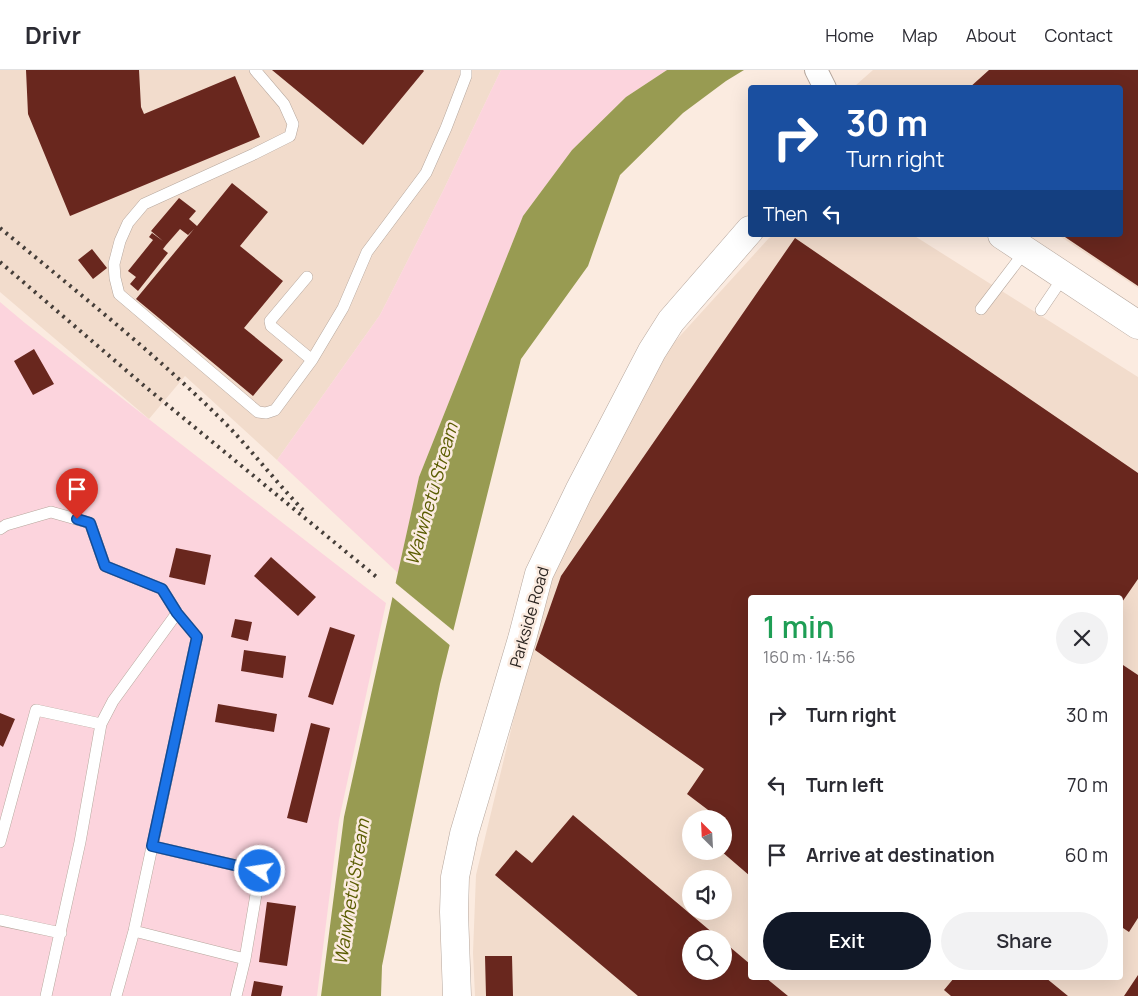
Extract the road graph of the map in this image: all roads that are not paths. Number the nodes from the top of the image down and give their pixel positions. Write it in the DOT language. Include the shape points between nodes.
graph roads {
  1 [pos="255,70"];
  2 [pos="466,70"];
  3 [pos="748,232"];
  4 [pos="1005,237"];
  5 [pos="1026,250"];
  6 [pos="1064,276"];
  7 [pos="307,277"];
  8 [pos="981,309"];
  9 [pos="1042,310"];
  10 [pos="1138,325"];
  11 [pos="312,360"];
  12 [pos="0,529"];
  13 [pos="177,613"];
  14 [pos="101,724"];
  15 [pos="0,842"];
  16 [pos="152,846"];
  17 [pos="0,920"];
  18 [pos="134,931"];
  19 [pos="60,933"];
  20 [pos="245,959"];
  21 [pos="46,996"];
  22 [pos="116,996"];
  23 [pos="236,996"];
  24 [pos="458,996"];
  1 -- 11 [label="lane" via="284,104 293,124 290,136 144,204 128,223 120,241 114,264 115,278 120,294 258,412 274,410"];
  2 -- 11 [label="lane" via="426,173 367,252 343,308"];
  3 -- 24 [label="main road, Parkside Road" via="671,322 652,352 538,574 464,834 455,877"];
  4 -- 5 [label="main road"];
  5 -- 6 [label="main road"];
  5 -- 8 [label="lane"];
  6 -- 9 [label="lane"];
  6 -- 10 [label="main road"];
  7 -- 11 [label="lane" via="270,321 271,326"];
  12 -- 13 [label="lane" via="50,512 90,523 105,566 162,589"];
  13 -- 14 [label="lane" via="113,701"];
  13 -- 16 [label="lane" via="197,637"];
  14 -- 15 [label="lane" via="36,710"];
  14 -- 19 [label="lane"];
  16 -- 18 [label="lane"];
  16 -- 20 [label="lane" via="260,871"];
  17 -- 19 [label="lane"];
  18 -- 20 [label="lane"];
  18 -- 22 [label="lane"];
  19 -- 21 [label="lane"];
  20 -- 23 [label="lane"];
}
